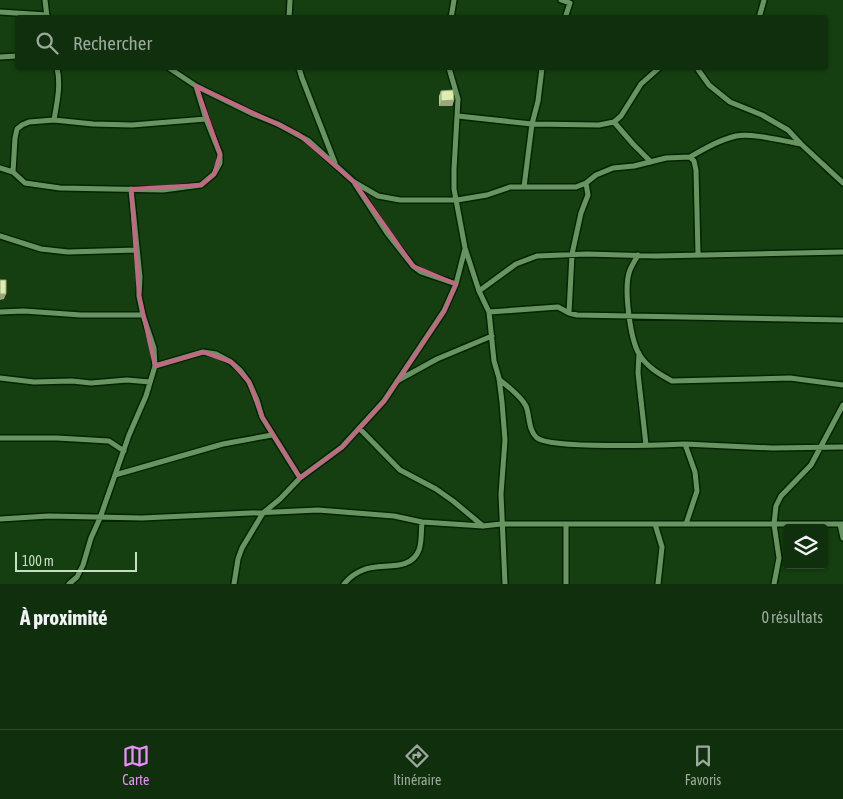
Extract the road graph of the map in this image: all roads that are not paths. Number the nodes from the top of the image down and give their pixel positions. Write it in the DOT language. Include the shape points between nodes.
graph roads {
  1 [pos="45,0"];
  2 [pos="290,0"];
  3 [pos="454,0"];
  4 [pos="561,0"];
  5 [pos="576,0"];
  6 [pos="764,0"];
  7 [pos="570,3"];
  8 [pos="0,12"];
  9 [pos="35,15"];
  10 [pos="47,15"];
  11 [pos="289,15"];
  12 [pos="452,15"];
  13 [pos="566,15"];
  14 [pos="760,15"];
  15 [pos="15,56"];
  16 [pos="0,57"];
  17 [pos="58,70"];
  18 [pos="172,70"];
  19 [pos="300,70"];
  20 [pos="449,70"];
  21 [pos="542,70"];
  22 [pos="657,70"];
  23 [pos="699,70"];
  24 [pos="196,86"];
  25 [pos="458,116"];
  26 [pos="206,119"];
  27 [pos="54,120"];
  28 [pos="614,122"];
  29 [pos="532,124"];
  30 [pos="801,144"];
  31 [pos="690,157"];
  32 [pos="651,162"];
  33 [pos="336,166"];
  34 [pos="0,168"];
  35 [pos="13,172"];
  36 [pos="354,182"];
  37 [pos="586,183"];
  38 [pos="843,183"];
  39 [pos="524,187"];
  40 [pos="131,189"];
  41 [pos="457,200"];
  42 [pos="0,236"];
  43 [pos="465,248"];
  44 [pos="137,250"];
  45 [pos="843,252"];
  46 [pos="572,254"];
  47 [pos="698,254"];
  48 [pos="638,255"];
  49 [pos="456,284"];
  50 [pos="479,291"];
  51 [pos="0,312"];
  52 [pos="489,312"];
  53 [pos="569,313"];
  54 [pos="143,315"];
  55 [pos="628,316"];
  56 [pos="843,320"];
  57 [pos="492,336"];
  58 [pos="639,353"];
  59 [pos="155,366"];
  60 [pos="0,378"];
  61 [pos="499,378"];
  62 [pos="397,381"];
  63 [pos="150,382"];
  64 [pos="843,384"];
  65 [pos="843,405"];
  66 [pos="359,428"];
  67 [pos="272,435"];
  68 [pos="0,438"];
  69 [pos="685,444"];
  70 [pos="646,445"];
  71 [pos="843,447"];
  72 [pos="821,448"];
  73 [pos="124,451"];
  74 [pos="115,475"];
  75 [pos="300,478"];
  76 [pos="263,513"];
  77 [pos="100,518"];
  78 [pos="0,519"];
  79 [pos="422,522"];
  80 [pos="501,524"];
  81 [pos="566,524"];
  82 [pos="654,524"];
  83 [pos="686,524"];
  84 [pos="774,524"];
  85 [pos="842,524"];
  86 [pos="483,526"];
  87 [pos="843,538"];
  88 [pos="69,584"];
  89 [pos="234,584"];
  90 [pos="344,584"];
  91 [pos="505,584"];
  92 [pos="566,584"];
  93 [pos="658,584"];
  94 [pos="774,584"];
  1 -- 10 [label="street"];
  2 -- 11 [label="street"];
  3 -- 12 [label="street"];
  4 -- 7 [label="street"];
  5 -- 7 [label="street"];
  6 -- 14 [label="street"];
  7 -- 13 [label="street"];
  8 -- 9 [label="street"];
  15 -- 16 [label="street"];
  17 -- 27 [label="street" via="59,92"];
  18 -- 24 [label="street"];
  19 -- 33 [label="street"];
  20 -- 25 [label="street" via="458,99"];
  21 -- 29 [label="street"];
  22 -- 28 [label="street" via="641,84"];
  23 -- 30 [label="street" via="709,85 730,102 775,122"];
  24 -- 26 [label="street"];
  24 -- 33 [label="street" via="298,134"];
  25 -- 29 [label="street"];
  25 -- 41 [label="street" via="454,170"];
  26 -- 27 [label="street" via="132,125"];
  26 -- 40 [label="street" via="220,154 220,163 214,174 201,185 163,190"];
  27 -- 35 [label="street" via="29,122 17,129"];
  28 -- 29 [label="street" via="599,125"];
  28 -- 32 [label="street"];
  29 -- 39 [label="street"];
  30 -- 31 [label="street" via="736,136 712,144"];
  30 -- 38 [label="street"];
  31 -- 32 [label="street"];
  31 -- 47 [label="street" via="696,170"];
  32 -- 37 [label="street" via="613,168 596,174"];
  33 -- 36 [label="street"];
  34 -- 35 [label="street"];
  35 -- 40 [label="street" via="31,185"];
  36 -- 41 [label="street" via="378,196 393,199"];
  36 -- 49 [label="street" via="413,266"];
  37 -- 39 [label="street" via="576,188"];
  37 -- 46 [label="street" via="588,195"];
  39 -- 41 [label="street" via="510,187"];
  40 -- 44 [label="street"];
  41 -- 43 [label="street"];
  42 -- 44 [label="street" via="59,251"];
  43 -- 49 [label="street"];
  43 -- 50 [label="street"];
  44 -- 54 [label="street"];
  45 -- 47 [label="street"];
  46 -- 48 [label="street"];
  46 -- 50 [label="street" via="537,256 516,264"];
  46 -- 53 [label="street"];
  47 -- 48 [label="street"];
  48 -- 55 [label="street" via="627,283"];
  49 -- 62 [label="street" via="444,311"];
  50 -- 52 [label="street"];
  51 -- 54 [label="street"];
  52 -- 53 [label="street" via="558,307"];
  52 -- 57 [label="street"];
  53 -- 55 [label="street"];
  54 -- 59 [label="street" via="154,348"];
  55 -- 56 [label="street"];
  55 -- 58 [label="street"];
  57 -- 61 [label="street"];
  57 -- 62 [label="street" via="437,359"];
  58 -- 64 [label="street" via="657,373 672,381 790,378"];
  58 -- 70 [label="street" via="638,373"];
  59 -- 63 [label="street"];
  59 -- 67 [label="street" via="203,352 231,362 249,382"];
  60 -- 63 [label="street" via="91,384 128,380"];
  61 -- 70 [label="street" via="525,405 532,432 538,439 614,446"];
  61 -- 80 [label="street" via="505,440"];
  62 -- 66 [label="street"];
  63 -- 73 [label="street"];
  65 -- 72 [label="street"];
  66 -- 75 [label="street" via="342,447"];
  66 -- 86 [label="street" via="400,470 454,501"];
  67 -- 74 [label="street" via="223,444"];
  67 -- 75 [label="street"];
  68 -- 73 [label="street" via="109,441"];
  69 -- 70 [label="street"];
  69 -- 72 [label="street"];
  69 -- 83 [label="street" via="695,472 697,490"];
  71 -- 72 [label="street"];
  72 -- 84 [label="street" via="811,465 781,496"];
  73 -- 74 [label="street"];
  74 -- 77 [label="street"];
  75 -- 76 [label="street"];
  76 -- 77 [label="street"];
  76 -- 79 [label="street" via="318,510 394,516"];
  76 -- 89 [label="street" via="242,548"];
  77 -- 78 [label="street" via="49,516"];
  77 -- 88 [label="street" via="83,565"];
  79 -- 86 [label="street"];
  79 -- 90 [label="street" via="419,550 410,562 364,569"];
  80 -- 81 [label="street"];
  80 -- 86 [label="street"];
  80 -- 91 [label="street"];
  81 -- 82 [label="street"];
  81 -- 92 [label="street"];
  82 -- 83 [label="street"];
  82 -- 93 [label="street" via="662,547"];
  83 -- 84 [label="street"];
  84 -- 85 [label="street"];
  84 -- 94 [label="street" via="779,558"];
  85 -- 87 [label="street"];
}
